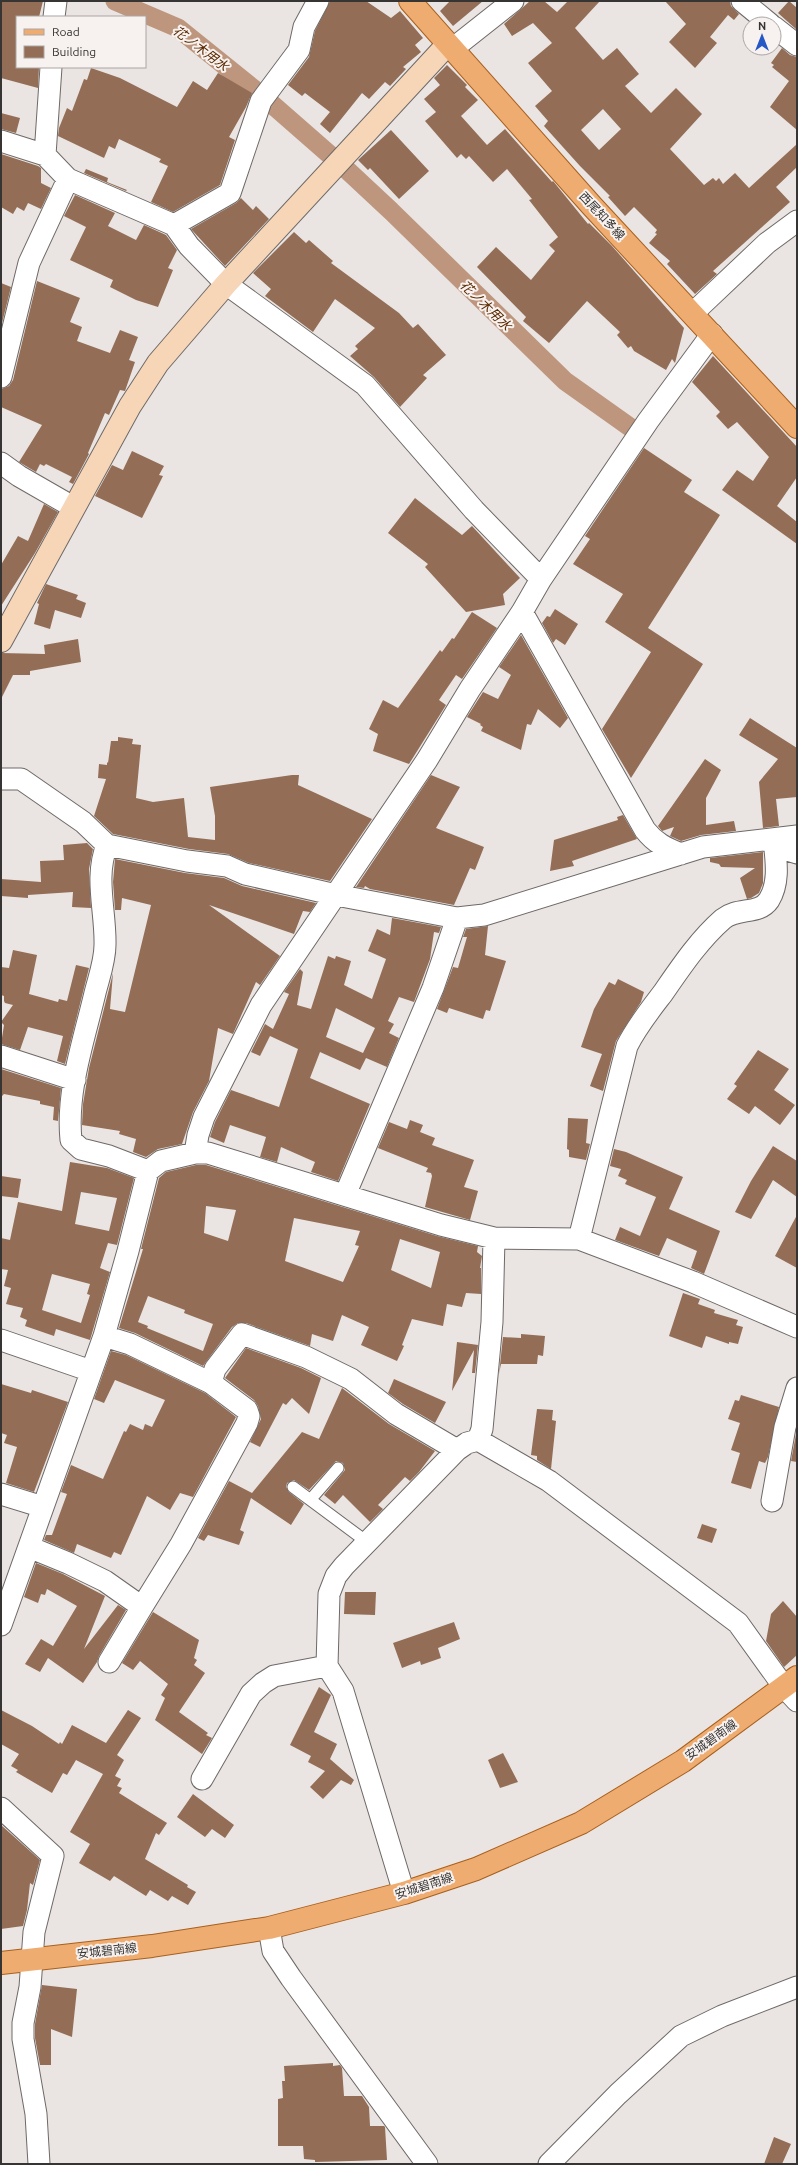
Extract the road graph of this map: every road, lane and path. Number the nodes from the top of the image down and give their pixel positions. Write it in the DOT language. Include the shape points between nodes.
graph roads {
  1 [pos="56,1"];
  2 [pos="318,1"];
  3 [pos="410,1"];
  4 [pos="513,1"];
  5 [pos="742,1"];
  6 [pos="54,16"];
  7 [pos="760,16"];
  8 [pos="782,33"];
  9 [pos="797,45"];
  10 [pos="449,47"];
  11 [pos="51,68"];
  12 [pos="1,141"];
  13 [pos="45,155"];
  14 [pos="68,179"];
  15 [pos="797,221"];
  16 [pos="174,225"];
  17 [pos="226,284"];
  18 [pos="693,313"];
  19 [pos="712,334"];
  20 [pos="1,377"];
  21 [pos="797,427"];
  22 [pos="1,463"];
  23 [pos="73,508"];
  24 [pos="541,579"];
  25 [pos="522,612"];
  26 [pos="1,641"];
  27 [pos="1,779"];
  28 [pos="797,836"];
  29 [pos="774,840"];
  30 [pos="107,845"];
  31 [pos="797,853"];
  32 [pos="681,854"];
  33 [pos="336,895"];
  34 [pos="457,918"];
  35 [pos="1,1056"];
  36 [pos="75,1080"];
  37 [pos="195,1153"];
  38 [pos="148,1172"];
  39 [pos="345,1195"];
  40 [pos="494,1238"];
  41 [pos="579,1239"];
  42 [pos="797,1327"];
  43 [pos="104,1336"];
  44 [pos="1,1340"];
  45 [pos="92,1371"];
  46 [pos="211,1383"];
  47 [pos="797,1388"];
  48 [pos="478,1440"];
  49 [pos="457,1450"];
  50 [pos="338,1468"];
  51 [pos="293,1487"];
  52 [pos="1,1494"];
  53 [pos="311,1499"];
  54 [pos="772,1501"];
  55 [pos="43,1507"];
  56 [pos="367,1542"];
  57 [pos="29,1547"];
  58 [pos="7,1590"];
  59 [pos="142,1607"];
  60 [pos="1,1625"];
  61 [pos="109,1662"];
  62 [pos="327,1666"];
  63 [pos="793,1688"];
  64 [pos="202,1779"];
  65 [pos="1,1808"];
  66 [pos="404,1893"];
  67 [pos="269,1928"];
  68 [pos="33,1959"];
  69 [pos="1,1963"];
  70 [pos="797,1987"];
  71 [pos="39,2164"];
  72 [pos="427,2164"];
  73 [pos="549,2164"];
  1 -- 6 [label="street"];
  2 -- 16 [label="street" via="304,27 299,50 261,101 230,193"];
  3 -- 10 [label="main road, 西尾知多線"];
  4 -- 10 [label="street"];
  5 -- 7 [label="street"];
  8 -- 9 [label="street"];
  10 -- 17 [label="street"];
  10 -- 18 [label="main road, 西尾知多線" via="592,206"];
  11 -- 13 [label="street"];
  12 -- 13 [label="street"];
  13 -- 14 [label="street"];
  14 -- 16 [label="street"];
  14 -- 20 [label="street" via="29,264"];
  15 -- 18 [label="street" via="767,243"];
  16 -- 17 [label="street" via="189,246"];
  17 -- 23 [label="street" via="158,363 145,382"];
  17 -- 24 [label="street" via="365,385 474,510"];
  18 -- 19 [label="main road, 西尾知多線"];
  19 -- 21 [label="main road, 西尾知多線"];
  19 -- 24 [label="street" via="648,421"];
  22 -- 23 [label="street"];
  23 -- 26 [label="street"];
  24 -- 25 [label="street"];
  25 -- 32 [label="street" via="645,830 663,847"];
  25 -- 33 [label="street"];
  27 -- 30 [label="street" via="21,779 83,822"];
  28 -- 29 [label="street"];
  29 -- 31 [label="street" via="787,850"];
  29 -- 32 [label="street" via="708,846"];
  29 -- 41 [label="street" via="777,878 769,900 759,909 733,913 711,930 690,954 634,1031 627,1046"];
  30 -- 33 [label="street" via="187,862 227,866 245,874"];
  30 -- 36 [label="street" via="103,855 101,880 105,931 103,959"];
  32 -- 34 [label="street" via="484,915"];
  33 -- 34 [label="street"];
  33 -- 37 [label="street" via="261,1005 204,1118"];
  34 -- 39 [label="street" via="433,988"];
  35 -- 36 [label="street"];
  36 -- 38 [label="street" via="70,1130 74,1145"];
  37 -- 38 [label="street" via="161,1161"];
  37 -- 39 [label="street" via="219,1156"];
  38 -- 43 [label="street"];
  39 -- 40 [label="street"];
  40 -- 41 [label="street"];
  40 -- 48 [label="street" via="492,1322 482,1429"];
  41 -- 42 [label="street" via="693,1282"];
  43 -- 45 [label="street"];
  43 -- 46 [label="street" via="130,1344"];
  44 -- 45 [label="street"];
  45 -- 55 [label="street"];
  46 -- 49 [label="street" via="215,1369 242,1334 306,1357 351,1379 396,1414"];
  46 -- 59 [label="street" via="247,1410 247,1423 181,1544"];
  47 -- 54 [label="street" via="785,1427"];
  48 -- 49 [label="street" via="467,1443"];
  48 -- 63 [label="street" via="549,1482 738,1623"];
  49 -- 56 [label="street"];
  50 -- 53 [label="lane"];
  51 -- 53 [label="lane"];
  52 -- 55 [label="street"];
  53 -- 56 [label="lane"];
  55 -- 57 [label="street"];
  56 -- 62 [label="street" via="331,1584"];
  57 -- 58 [label="street"];
  57 -- 59 [label="street" via="105,1581"];
  58 -- 60 [label="street"];
  59 -- 61 [label="street"];
  62 -- 64 [label="street" via="274,1676 263,1683 251,1694"];
  62 -- 66 [label="street" via="343,1691"];
  63 -- 66 [label="main road, 安城碧南線" via="683,1761 581,1822 476,1869"];
  65 -- 68 [label="street" via="53,1856 34,1932"];
  66 -- 67 [label="main road, 安城碧南線"];
  67 -- 68 [label="main road, 安城碧南線" via="152,1946"];
  67 -- 72 [label="street" via="273,1951 291,1978"];
  68 -- 69 [label="main road, 安城碧南線"];
  68 -- 71 [label="street" via="23,2039 36,2114"];
  70 -- 73 [label="street" via="722,2016 681,2036 618,2094"];
}
